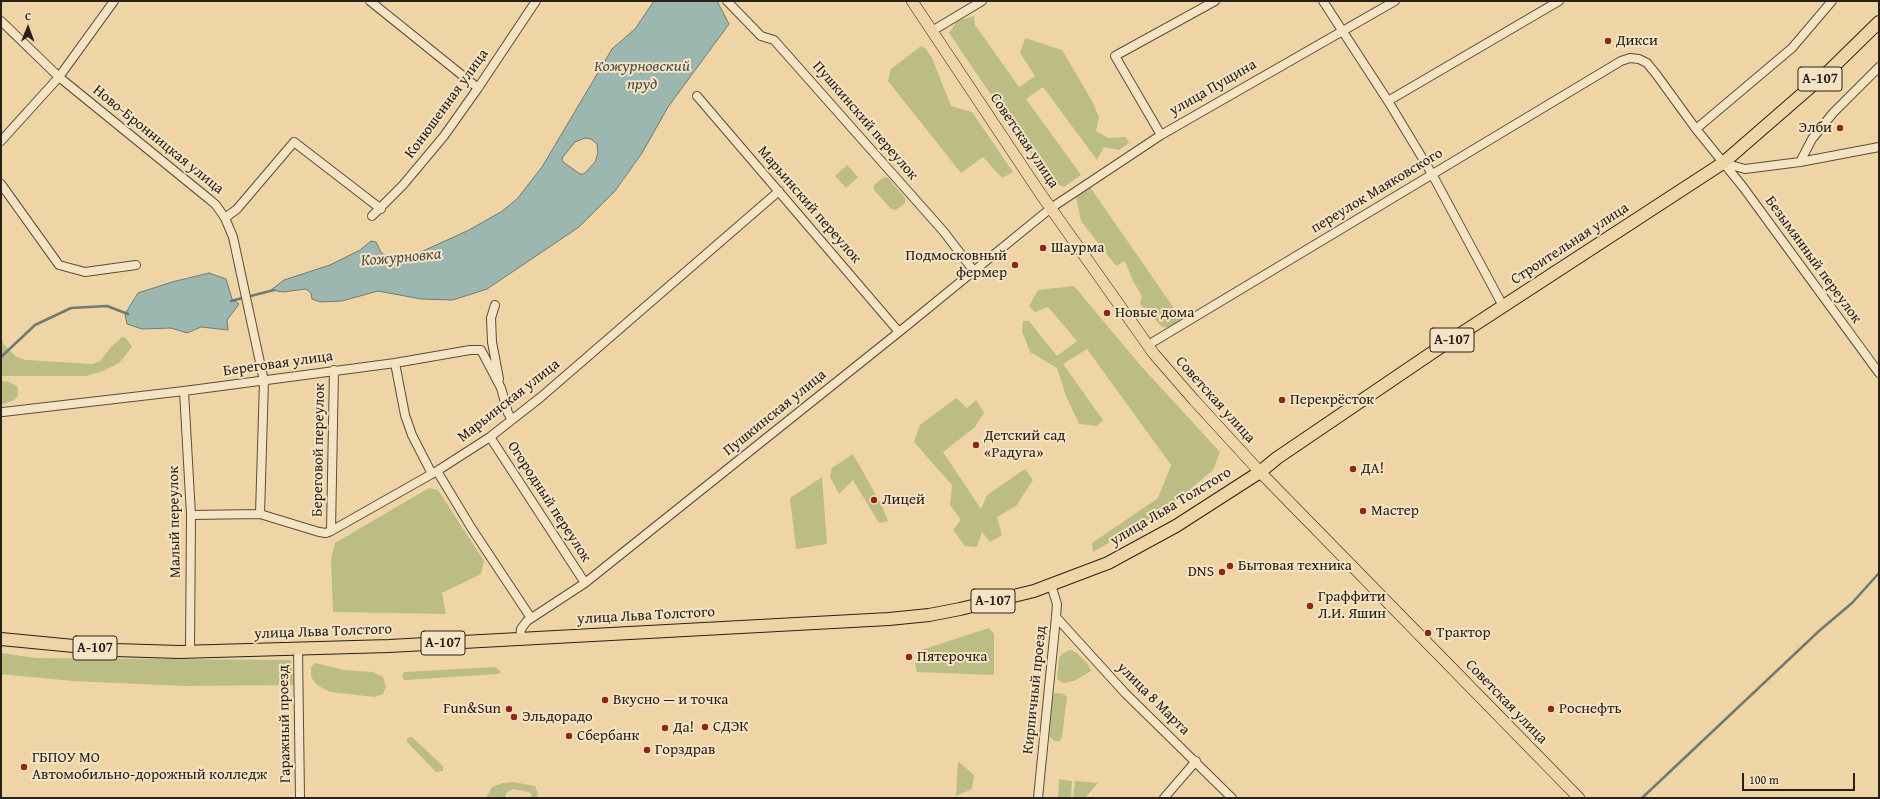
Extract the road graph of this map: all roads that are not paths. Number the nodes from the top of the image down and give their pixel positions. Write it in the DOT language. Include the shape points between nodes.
graph roads {
  1 [pos="114,1"];
  2 [pos="370,1"];
  3 [pos="536,1"];
  4 [pos="727,1"];
  5 [pos="912,1"];
  6 [pos="982,1"];
  7 [pos="1215,1"];
  8 [pos="1323,1"];
  9 [pos="1395,1"];
  10 [pos="1559,1"];
  11 [pos="1832,1"];
  12 [pos="1,21"];
  13 [pos="1879,22"];
  14 [pos="932,31"];
  15 [pos="1342,31"];
  16 [pos="1622,61"];
  17 [pos="1879,67"];
  18 [pos="59,77"];
  19 [pos="478,88"];
  20 [pos="697,96"];
  21 [pos="1388,101"];
  22 [pos="1696,129"];
  23 [pos="1161,135"];
  24 [pos="1,141"];
  25 [pos="1879,147"];
  26 [pos="1800,162"];
  27 [pos="1723,163"];
  28 [pos="1432,174"];
  29 [pos="1,184"];
  30 [pos="779,191"];
  31 [pos="1051,208"];
  32 [pos="381,209"];
  33 [pos="372,216"];
  34 [pos="225,218"];
  35 [pos="136,265"];
  36 [pos="973,270"];
  37 [pos="494,305"];
  38 [pos="1503,306"];
  39 [pos="899,332"];
  40 [pos="1148,345"];
  41 [pos="395,363"];
  42 [pos="334,370"];
  43 [pos="1879,373"];
  44 [pos="264,380"];
  45 [pos="501,388"];
  46 [pos="184,391"];
  47 [pos="2,412"];
  48 [pos="512,420"];
  49 [pos="490,437"];
  50 [pos="435,472"];
  51 [pos="1260,472"];
  52 [pos="260,514"];
  53 [pos="191,515"];
  54 [pos="332,531"];
  55 [pos="585,582"];
  56 [pos="1051,585"];
  57 [pos="1056,617"];
  58 [pos="531,618"];
  59 [pos="1,639"];
  60 [pos="520,639"];
  61 [pos="298,649"];
  62 [pos="190,652"];
  63 [pos="1196,761"];
  64 [pos="300,798"];
  65 [pos="1038,798"];
  66 [pos="1164,798"];
  67 [pos="1232,798"];
  68 [pos="1579,798"];
  1 -- 18 [label="street"];
  2 -- 19 [label="street"];
  3 -- 19 [label="street, Конюшенная улица"];
  4 -- 36 [label="street, Пушкинский переулок" via="761,36 774,40 944,232"];
  5 -- 14 [label="main road, Советская улица"];
  6 -- 14 [label="street"];
  7 -- 23 [label="street" via="1115,56"];
  8 -- 15 [label="street"];
  9 -- 15 [label="street, улица Пущина"];
  10 -- 21 [label="street"];
  11 -- 22 [label="street" via="1792,48"];
  12 -- 18 [label="street, Ново-Бронницкая улица"];
  13 -- 27 [label="highway, Строительная улица / А-107" via="1830,70"];
  14 -- 31 [label="main road, Советская улица"];
  15 -- 21 [label="street"];
  15 -- 23 [label="street, улица Пущина"];
  16 -- 22 [label="street, Безымянный переулок" via="1630,58 1647,63"];
  16 -- 28 [label="street, переулок Маяковского"];
  17 -- 26 [label="street" via="1812,138"];
  18 -- 24 [label="street"];
  18 -- 34 [label="street, Ново-Бронницкая улица" via="209,199"];
  19 -- 32 [label="street, Конюшенная улица" via="444,136"];
  20 -- 30 [label="street, Марьинский переулок"];
  21 -- 28 [label="street"];
  22 -- 27 [label="street, Безымянный переулок"];
  23 -- 31 [label="street, улица Пущина"];
  25 -- 26 [label="street"];
  26 -- 27 [label="street" via="1745,169"];
  27 -- 38 [label="highway, Строительная улица / А-107"];
  27 -- 43 [label="street, Безымянный переулок"];
  28 -- 38 [label="street"];
  28 -- 40 [label="street, переулок Маяковского"];
  29 -- 35 [label="street" via="58,265 85,272"];
  30 -- 39 [label="street, Марьинский переулок"];
  30 -- 48 [label="street, Марьинская улица"];
  31 -- 36 [label="street, Пушкинская улица"];
  31 -- 40 [label="main road, Советская улица"];
  32 -- 33 [label="street, Конюшенная улица"];
  32 -- 34 [label="street" via="294,142 238,209"];
  34 -- 44 [label="street, Ново-Бронницкая улица" via="233,237"];
  36 -- 39 [label="street, Пушкинская улица"];
  37 -- 45 [label="street" via="491,318 492,342"];
  38 -- 51 [label="highway, Строительная улица / А-107"];
  39 -- 55 [label="street, Пушкинская улица"];
  40 -- 51 [label="main road, Советская улица"];
  41 -- 42 [label="street, Береговая улица"];
  41 -- 45 [label="street, Береговая улица" via="481,350"];
  41 -- 50 [label="street" via="405,415 412,436"];
  42 -- 44 [label="street, Береговая улица"];
  42 -- 54 [label="street, Береговой переулок"];
  44 -- 46 [label="street, Береговая улица"];
  44 -- 52 [label="street, Ново-Бронницкая улица"];
  45 -- 48 [label="street, Береговая улица"];
  46 -- 47 [label="street, Береговая улица"];
  46 -- 53 [label="street, Малый переулок"];
  48 -- 49 [label="street, Марьинская улица"];
  49 -- 50 [label="street, Марьинская улица"];
  49 -- 55 [label="street, Огородный переулок"];
  50 -- 54 [label="street, Марьинская улица"];
  50 -- 58 [label="street"];
  51 -- 56 [label="highway, улица Льва Толстого / А-107" via="1176,526 1108,563"];
  51 -- 68 [label="main road, Советская улица"];
  52 -- 53 [label="street"];
  52 -- 54 [label="street" via="319,532"];
  53 -- 62 [label="street, Малый переулок"];
  55 -- 58 [label="street, Пушкинская улица"];
  56 -- 57 [label="street, Кирпичный проезд" via="1057,604"];
  56 -- 60 [label="highway, улица Льва Толстого / А-107" via="990,602 923,615 840,622"];
  57 -- 63 [label="street, улица 8 Марта" via="1125,694"];
  57 -- 65 [label="street, Кирпичный проезд"];
  58 -- 60 [label="street, Пушкинская улица" via="521,629"];
  59 -- 62 [label="highway, улица Льва Толстого / А-107" via="115,650"];
  60 -- 61 [label="highway, улица Льва Толстого / А-107"];
  61 -- 62 [label="highway, улица Льва Толстого / А-107"];
  61 -- 64 [label="street, Гаражный проезд"];
  63 -- 66 [label="street"];
  63 -- 67 [label="street, улица 8 Марта"];
}
